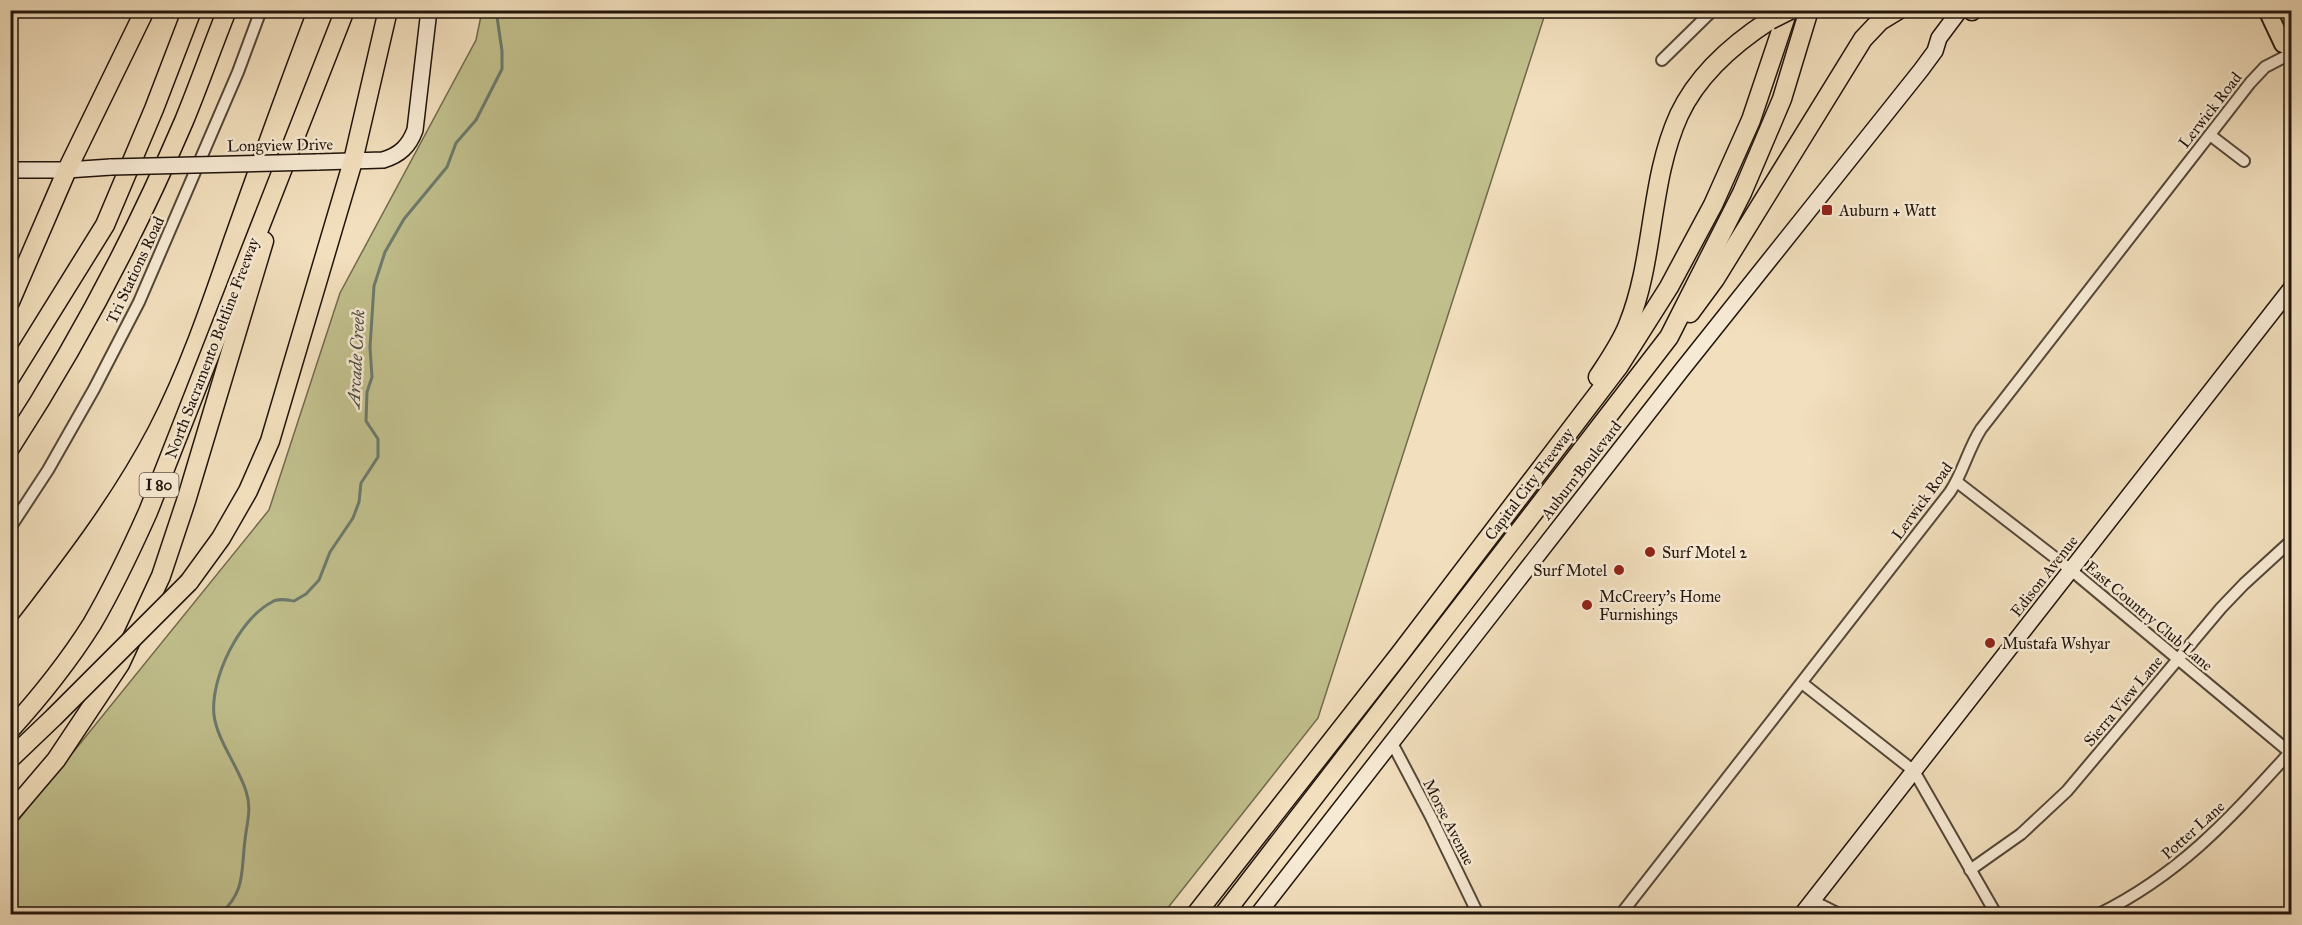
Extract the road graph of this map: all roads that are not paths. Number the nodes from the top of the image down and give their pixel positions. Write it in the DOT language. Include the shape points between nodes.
graph roads {
  1 [pos="145,10"];
  2 [pos="192,10"];
  3 [pos="227,10"];
  4 [pos="261,10"];
  5 [pos="345,10"];
  6 [pos="387,10"];
  7 [pos="429,10"];
  8 [pos="1713,10"];
  9 [pos="1789,10"];
  10 [pos="1809,10"];
  11 [pos="1898,10"];
  12 [pos="1960,10"];
  13 [pos="2267,10"];
  14 [pos="1972,11"];
  15 [pos="2292,48"];
  16 [pos="1935,51"];
  17 [pos="2292,53"];
  18 [pos="1662,60"];
  19 [pos="2210,135"];
  20 [pos="352,161"];
  21 [pos="2244,161"];
  22 [pos="10,170"];
  23 [pos="67,170"];
  24 [pos="264,215"];
  25 [pos="2292,287"];
  26 [pos="10,302"];
  27 [pos="1669,337"];
  28 [pos="10,378"];
  29 [pos="10,448"];
  30 [pos="1957,482"];
  31 [pos="1528,485"];
  32 [pos="10,528"];
  33 [pos="2292,540"];
  34 [pos="2071,570"];
  35 [pos="2178,659"];
  36 [pos="1802,683"];
  37 [pos="10,730"];
  38 [pos="1392,743"];
  39 [pos="2291,752"];
  40 [pos="10,759"];
  41 [pos="1914,771"];
  42 [pos="10,814"];
  43 [pos="1970,870"];
  44 [pos="1813,901"];
  45 [pos="1196,915"];
  46 [pos="1224,915"];
  47 [pos="1258,915"];
  48 [pos="1478,915"];
  49 [pos="1621,915"];
  50 [pos="1802,915"];
  51 [pos="1839,915"];
  52 [pos="1996,915"];
  53 [pos="2099,915"];
  1 -- 23 [label="highway"];
  2 -- 28 [label="highway" via="105,225"];
  3 -- 29 [label="highway" via="184,121 111,275 50,387"];
  4 -- 32 [label="street, Tri Stations Road" via="139,302 48,470"];
  5 -- 24 [label="highway, North Sacramento Beltline Freeway / I 80"];
  6 -- 20 [label="highway"];
  7 -- 20 [label="main road, Longview Drive" via="412,139 392,157"];
  8 -- 18 [label="street"];
  9 -- 31 [label="highway, Capital City Freeway" via="1751,120 1713,205 1669,287 1619,366"];
  9 -- 31 [label="highway, bridge" via="1723,55 1699,82 1680,114 1666,148 1641,280 1628,325"];
  10 -- 27 [label="highway, Capital City Freeway" via="1782,99 1742,193"];
  11 -- 27 [label="highway" via="1880,21 1863,39 1715,279"];
  12 -- 16 [label="main road, Auburn Boulevard" via="1939,38"];
  13 -- 15 [label="main road" via="2283,44"];
  14 -- 16 [label="main road, Auburn Boulevard" via="1945,46"];
  16 -- 38 [label="main road, Auburn Boulevard"];
  17 -- 19 [label="street, Lerwick Road" via="2257,74"];
  19 -- 21 [label="street"];
  19 -- 30 [label="street, Lerwick Road" via="1981,429"];
  20 -- 23 [label="main road, Longview Drive, bridge"];
  20 -- 40 [label="highway, bridge" via="270,441 248,491 189,582"];
  22 -- 23 [label="main road, Longview Drive"];
  23 -- 26 [label="highway"];
  24 -- 37 [label="highway, North Sacramento Beltline Freeway / I 80" via="129,555 91,624 46,689"];
  24 -- 42 [label="highway" via="264,245 160,576 120,664 56,760"];
  25 -- 34 [label="main road, Edison Avenue"];
  27 -- 46 [label="highway, Capital City Freeway"];
  30 -- 34 [label="street, East Country Club Lane"];
  30 -- 36 [label="street, Lerwick Road"];
  31 -- 45 [label="highway, Capital City Freeway"];
  33 -- 35 [label="street, Sierra View Lane" via="2244,584"];
  34 -- 35 [label="street, East Country Club Lane"];
  34 -- 41 [label="main road, Edison Avenue"];
  35 -- 39 [label="street, East Country Club Lane"];
  35 -- 43 [label="street, Sierra View Lane" via="2052,806"];
  36 -- 41 [label="street"];
  36 -- 49 [label="street, Lerwick Road"];
  38 -- 47 [label="main road, Auburn Boulevard"];
  38 -- 48 [label="street, Morse Avenue"];
  39 -- 53 [label="street, Potter Lane" via="2197,850"];
  41 -- 43 [label="street"];
  41 -- 44 [label="main road, Edison Avenue"];
  43 -- 52 [label="street"];
  44 -- 50 [label="main road, Edison Avenue"];
  44 -- 51 [label="street"];
}
